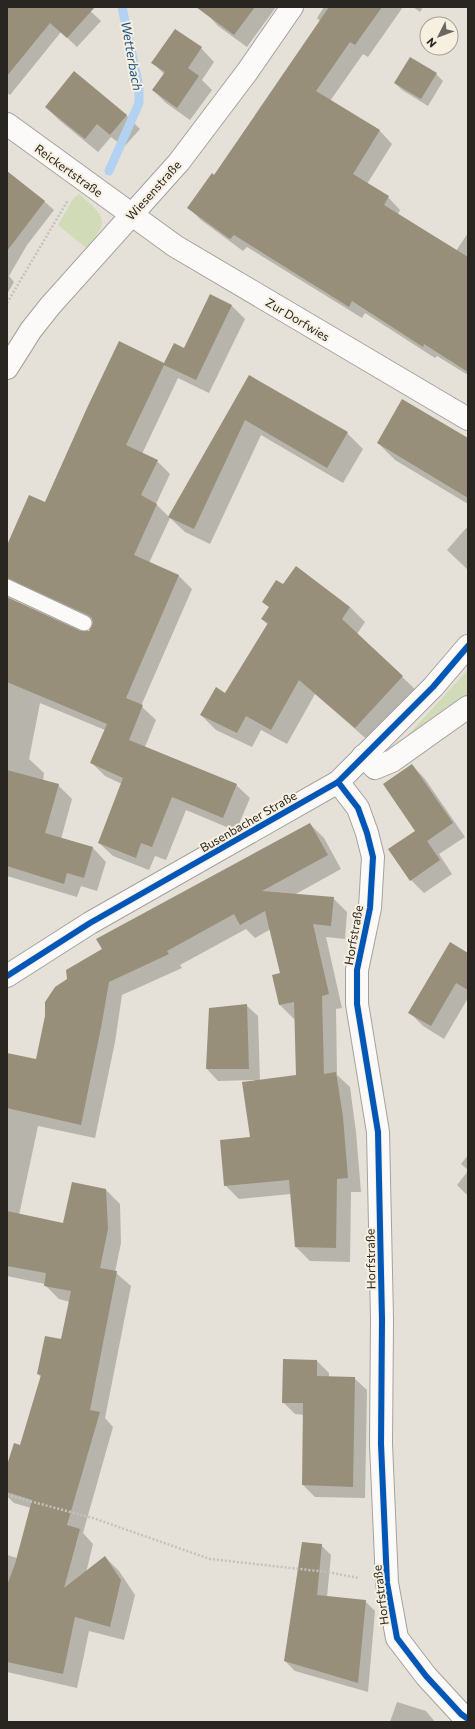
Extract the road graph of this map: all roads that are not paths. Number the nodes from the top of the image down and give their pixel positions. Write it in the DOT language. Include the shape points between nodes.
graph roads {
  1 [pos="292,7"];
  2 [pos="7,124"];
  3 [pos="131,215"];
  4 [pos="7,368"];
  5 [pos="468,419"];
  6 [pos="7,587"];
  7 [pos="84,623"];
  8 [pos="468,646"];
  9 [pos="468,706"];
  10 [pos="363,756"];
  11 [pos="338,782"];
  12 [pos="7,976"];
  13 [pos="468,1719"];
  1 -- 3 [label="street, Wiesenstraße" via="215,116 179,162"];
  2 -- 3 [label="street, Reickertstraße"];
  3 -- 4 [label="street, Wiesenstraße" via="50,306"];
  3 -- 5 [label="street, Zur Dorfwies" via="175,246"];
  6 -- 7 [label="lane"];
  8 -- 10 [label="street, Busenbacher Straße" via="433,687"];
  9 -- 10 [label="street" via="392,761 375,768"];
  10 -- 11 [label="street, Busenbacher Straße"];
  11 -- 12 [label="street, Busenbacher Straße" via="90,923"];
  11 -- 13 [label="street, Horfstraße" via="358,808 373,857 370,908 357,970 358,1004 378,1132 382,1319 381,1444 387,1583 396,1638 426,1676"];
}
